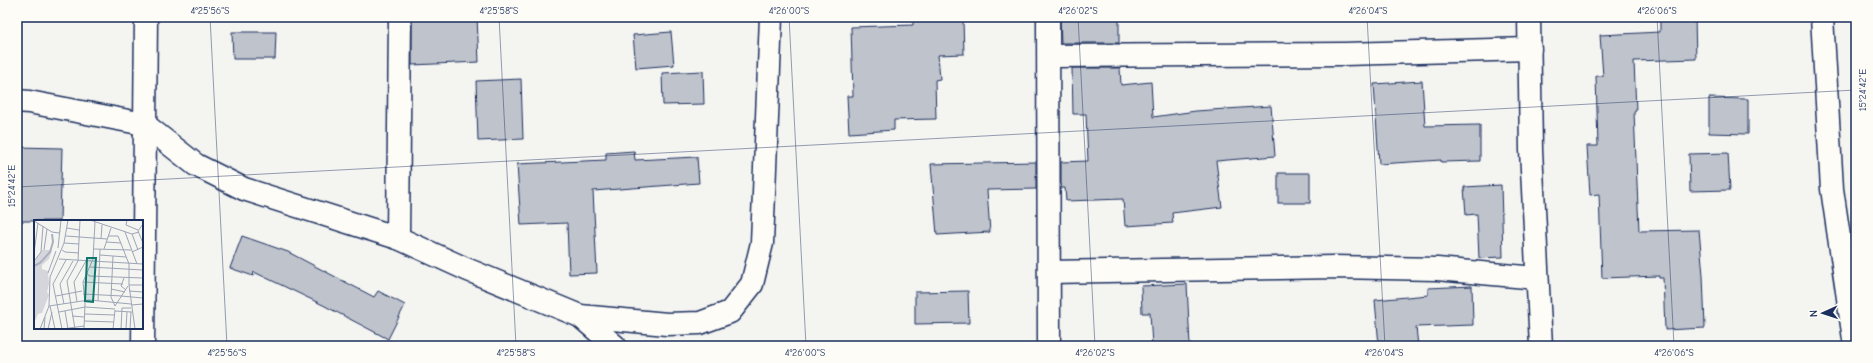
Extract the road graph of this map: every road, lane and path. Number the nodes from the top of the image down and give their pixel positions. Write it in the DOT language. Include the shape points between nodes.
graph roads {
  1 [pos="146,17"];
  2 [pos="400,17"];
  3 [pos="771,17"];
  4 [pos="1048,17"];
  5 [pos="1530,17"];
  6 [pos="1822,17"];
  7 [pos="1530,49"];
  8 [pos="1049,56"];
  9 [pos="17,101"];
  10 [pos="144,124"];
  11 [pos="398,238"];
  12 [pos="1050,272"];
  13 [pos="1536,278"];
  14 [pos="580,316"];
  15 [pos="143,346"];
  16 [pos="615,346"];
  17 [pos="1049,346"];
  18 [pos="1541,346"];
  19 [pos="1856,346"];
  1 -- 10 [label="street"];
  2 -- 11 [label="street"];
  3 -- 14 [label="street" via="762,243 752,284 730,312 700,323 668,324"];
  4 -- 8 [label="street"];
  5 -- 7 [label="street"];
  6 -- 19 [label="street" via="1832,189"];
  7 -- 8 [label="street"];
  7 -- 13 [label="street"];
  8 -- 12 [label="street"];
  9 -- 10 [label="street"];
  10 -- 11 [label="street" via="196,165 244,189"];
  10 -- 15 [label="street"];
  11 -- 14 [label="street"];
  12 -- 13 [label="street" via="1334,267 1436,269"];
  12 -- 17 [label="street"];
  13 -- 18 [label="street"];
  14 -- 16 [label="street"];
}
